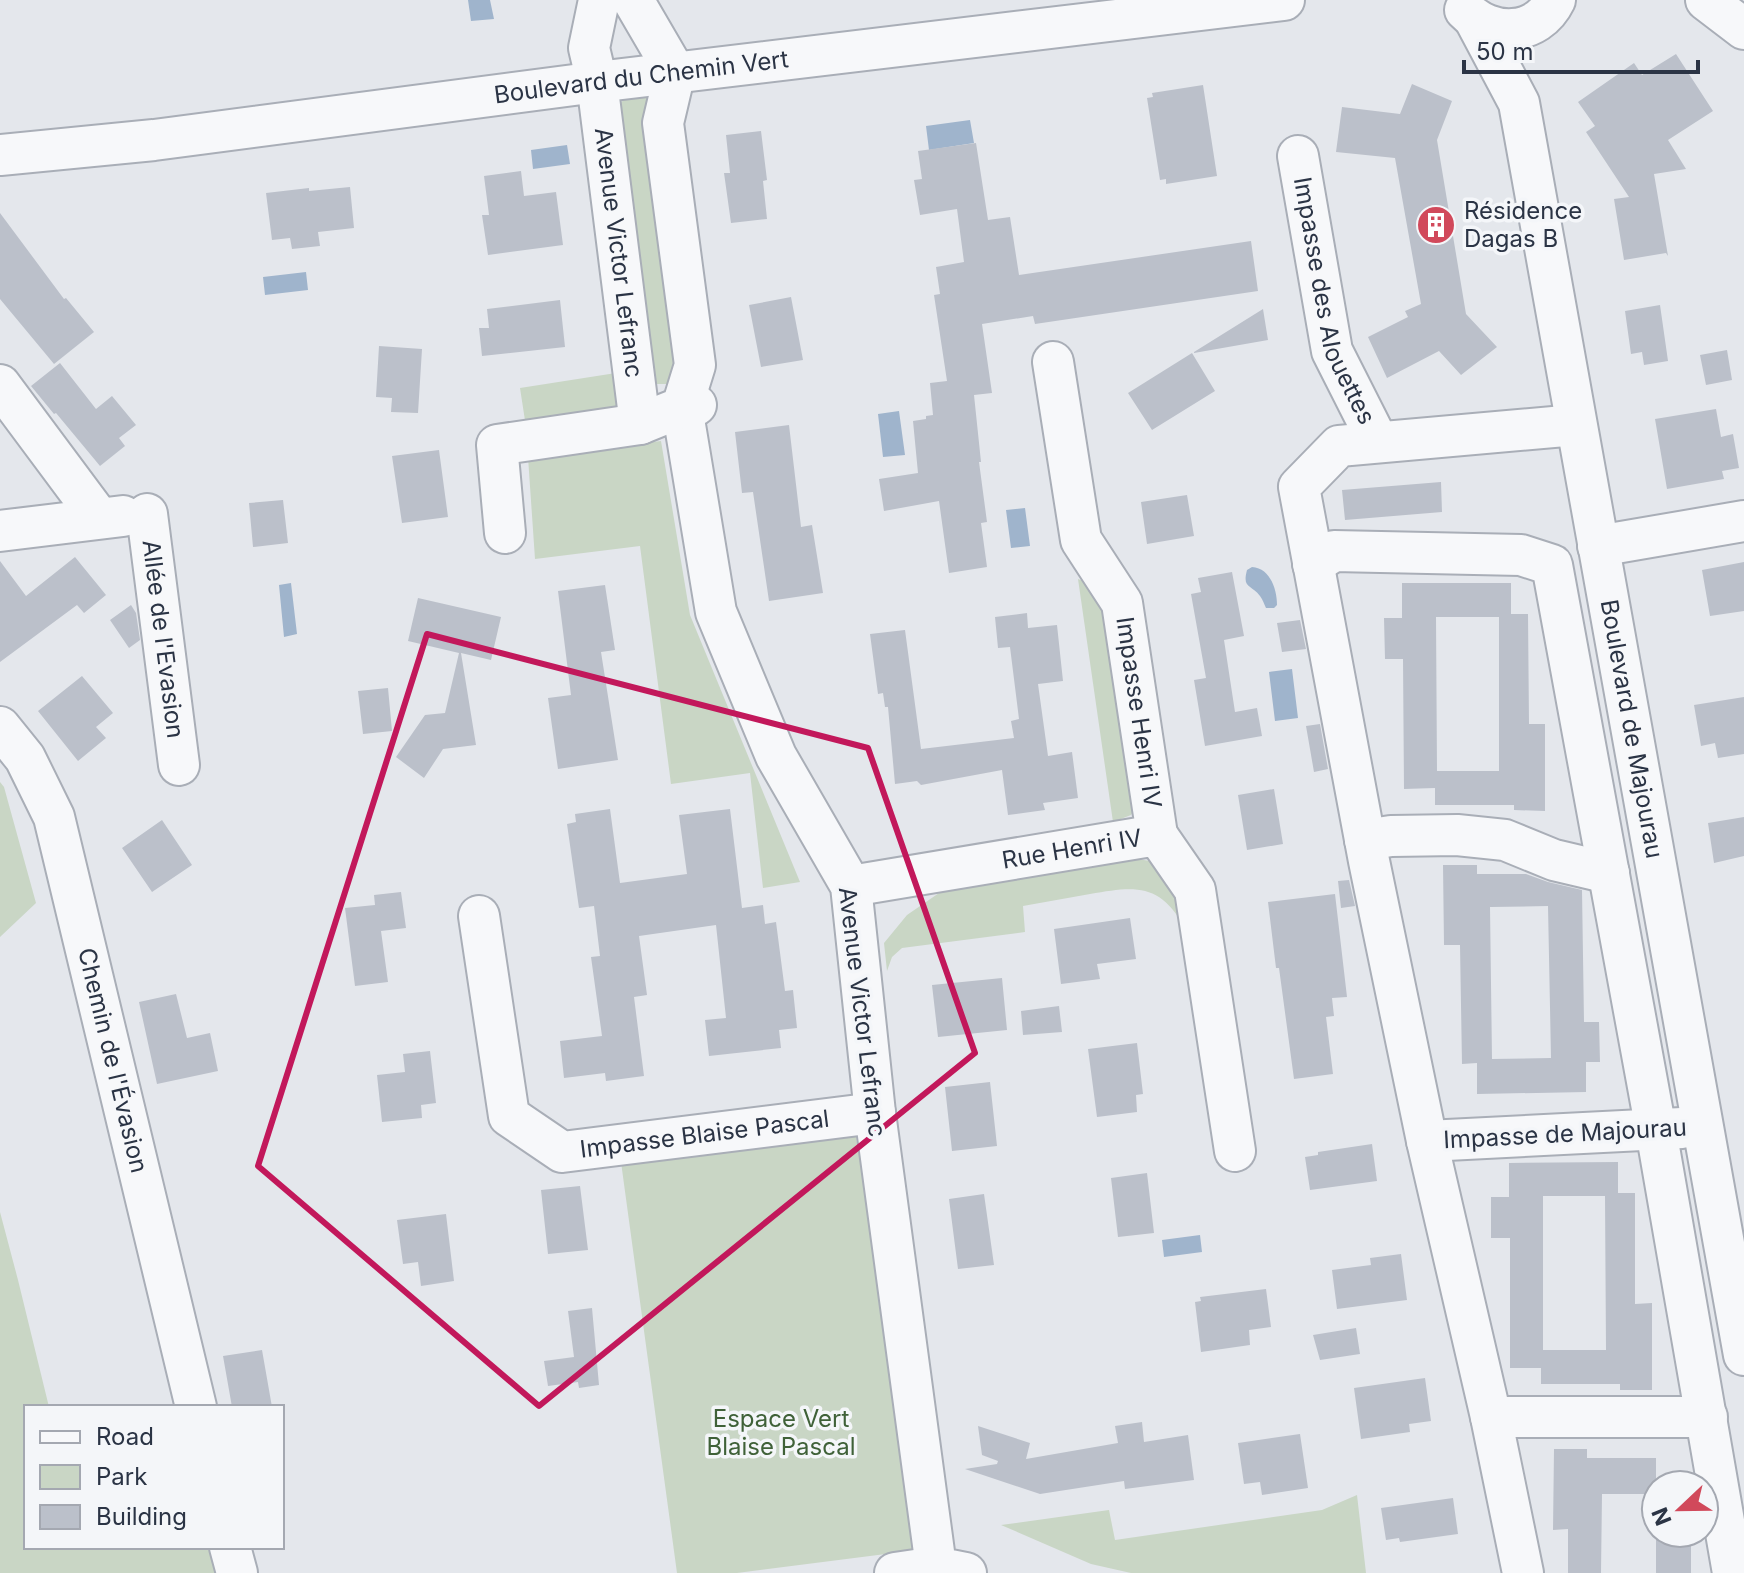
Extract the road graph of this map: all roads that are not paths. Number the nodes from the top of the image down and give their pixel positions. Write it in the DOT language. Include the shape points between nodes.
graph roads {
  1 [pos="599,0"];
  2 [pos="633,0"];
  3 [pos="1284,0"];
  4 [pos="1706,0"];
  5 [pos="1740,0"];
  6 [pos="1461,5"];
  7 [pos="1549,8"];
  8 [pos="1744,29"];
  9 [pos="675,72"];
  10 [pos="597,82"];
  11 [pos="1519,103"];
  12 [pos="0,155"];
  13 [pos="1298,156"];
  14 [pos="1053,362"];
  15 [pos="0,385"];
  16 [pos="689,406"];
  17 [pos="640,424"];
  18 [pos="1576,425"];
  19 [pos="1378,442"];
  20 [pos="99,518"];
  21 [pos="1744,521"];
  22 [pos="0,531"];
  23 [pos="505,533"];
  24 [pos="1598,546"];
  25 [pos="1313,564"];
  26 [pos="0,727"];
  27 [pos="179,765"];
  28 [pos="1157,835"];
  29 [pos="1365,840"];
  30 [pos="1609,873"];
  31 [pos="851,886"];
  32 [pos="479,916"];
  33 [pos="875,1113"];
  34 [pos="1703,1127"];
  35 [pos="1656,1130"];
  36 [pos="1427,1141"];
  37 [pos="1235,1151"];
  38 [pos="1744,1355"];
  39 [pos="196,1405"];
  40 [pos="1491,1417"];
  41 [pos="1707,1417"];
  42 [pos="231,1549"];
  43 [pos="951,1570"];
  44 [pos="237,1573"];
  45 [pos="895,1573"];
  46 [pos="1523,1573"];
  47 [pos="1733,1573"];
  1 -- 10 [label="street, Avenue Victor Lefranc" via="589,48"];
  2 -- 9 [label="street"];
  3 -- 9 [label="street, Boulevard du Chemin Vert"];
  4 -- 8 [label="street"];
  5 -- 8 [label="street"];
  6 -- 7 [label="street" via="1487,27 1502,30 1531,24"];
  6 -- 11 [label="street, Boulevard de Majourau"];
  7 -- 11 [label="street, Boulevard de Majourau"];
  9 -- 10 [label="street, Boulevard du Chemin Vert"];
  9 -- 16 [label="street, Avenue Victor Lefranc" via="663,123 695,365"];
  10 -- 12 [label="street, Boulevard du Chemin Vert"];
  10 -- 17 [label="street, Avenue Victor Lefranc"];
  11 -- 18 [label="street, Boulevard de Majourau"];
  13 -- 19 [label="street, Impasse des Alouettes" via="1332,351"];
  14 -- 28 [label="street, Impasse Henri IV" via="1081,540 1122,603"];
  15 -- 20 [label="street"];
  16 -- 17 [label="street"];
  16 -- 31 [label="street, Avenue Victor Lefranc" via="716,612 776,756"];
  17 -- 23 [label="street" via="497,445"];
  18 -- 19 [label="street, Impasse des Alouettes"];
  18 -- 24 [label="street, Boulevard de Majourau"];
  19 -- 25 [label="street, Impasse des Alouettes" via="1339,446 1299,487"];
  20 -- 22 [label="street"];
  20 -- 27 [label="street, Allée de l'Evasion" via="156,512"];
  21 -- 24 [label="street"];
  24 -- 34 [label="street, Boulevard de Majourau"];
  25 -- 29 [label="street"];
  25 -- 30 [label="street" via="1334,551 1521,555 1552,565"];
  26 -- 39 [label="street, Chemin de l'Évasion" via="25,758 54,817"];
  28 -- 31 [label="street, Rue Henri IV"];
  28 -- 37 [label="street, Rue Henri IV" via="1195,890"];
  29 -- 30 [label="street" via="1457,835 1505,840 1554,860"];
  29 -- 36 [label="street"];
  30 -- 35 [label="street"];
  31 -- 33 [label="street, Avenue Victor Lefranc"];
  32 -- 33 [label="street, Impasse Blaise Pascal" via="509,1116 562,1152"];
  33 -- 43 [label="street, Avenue Victor Lefranc"];
  34 -- 35 [label="street, Impasse de Majourau"];
  34 -- 38 [label="street, Boulevard de Majourau"];
  35 -- 36 [label="street, Impasse de Majourau"];
  35 -- 41 [label="street"];
  36 -- 40 [label="street"];
  40 -- 41 [label="street"];
  40 -- 46 [label="street"];
  41 -- 47 [label="street"];
  42 -- 44 [label="street"];
  43 -- 45 [label="street"];
}
